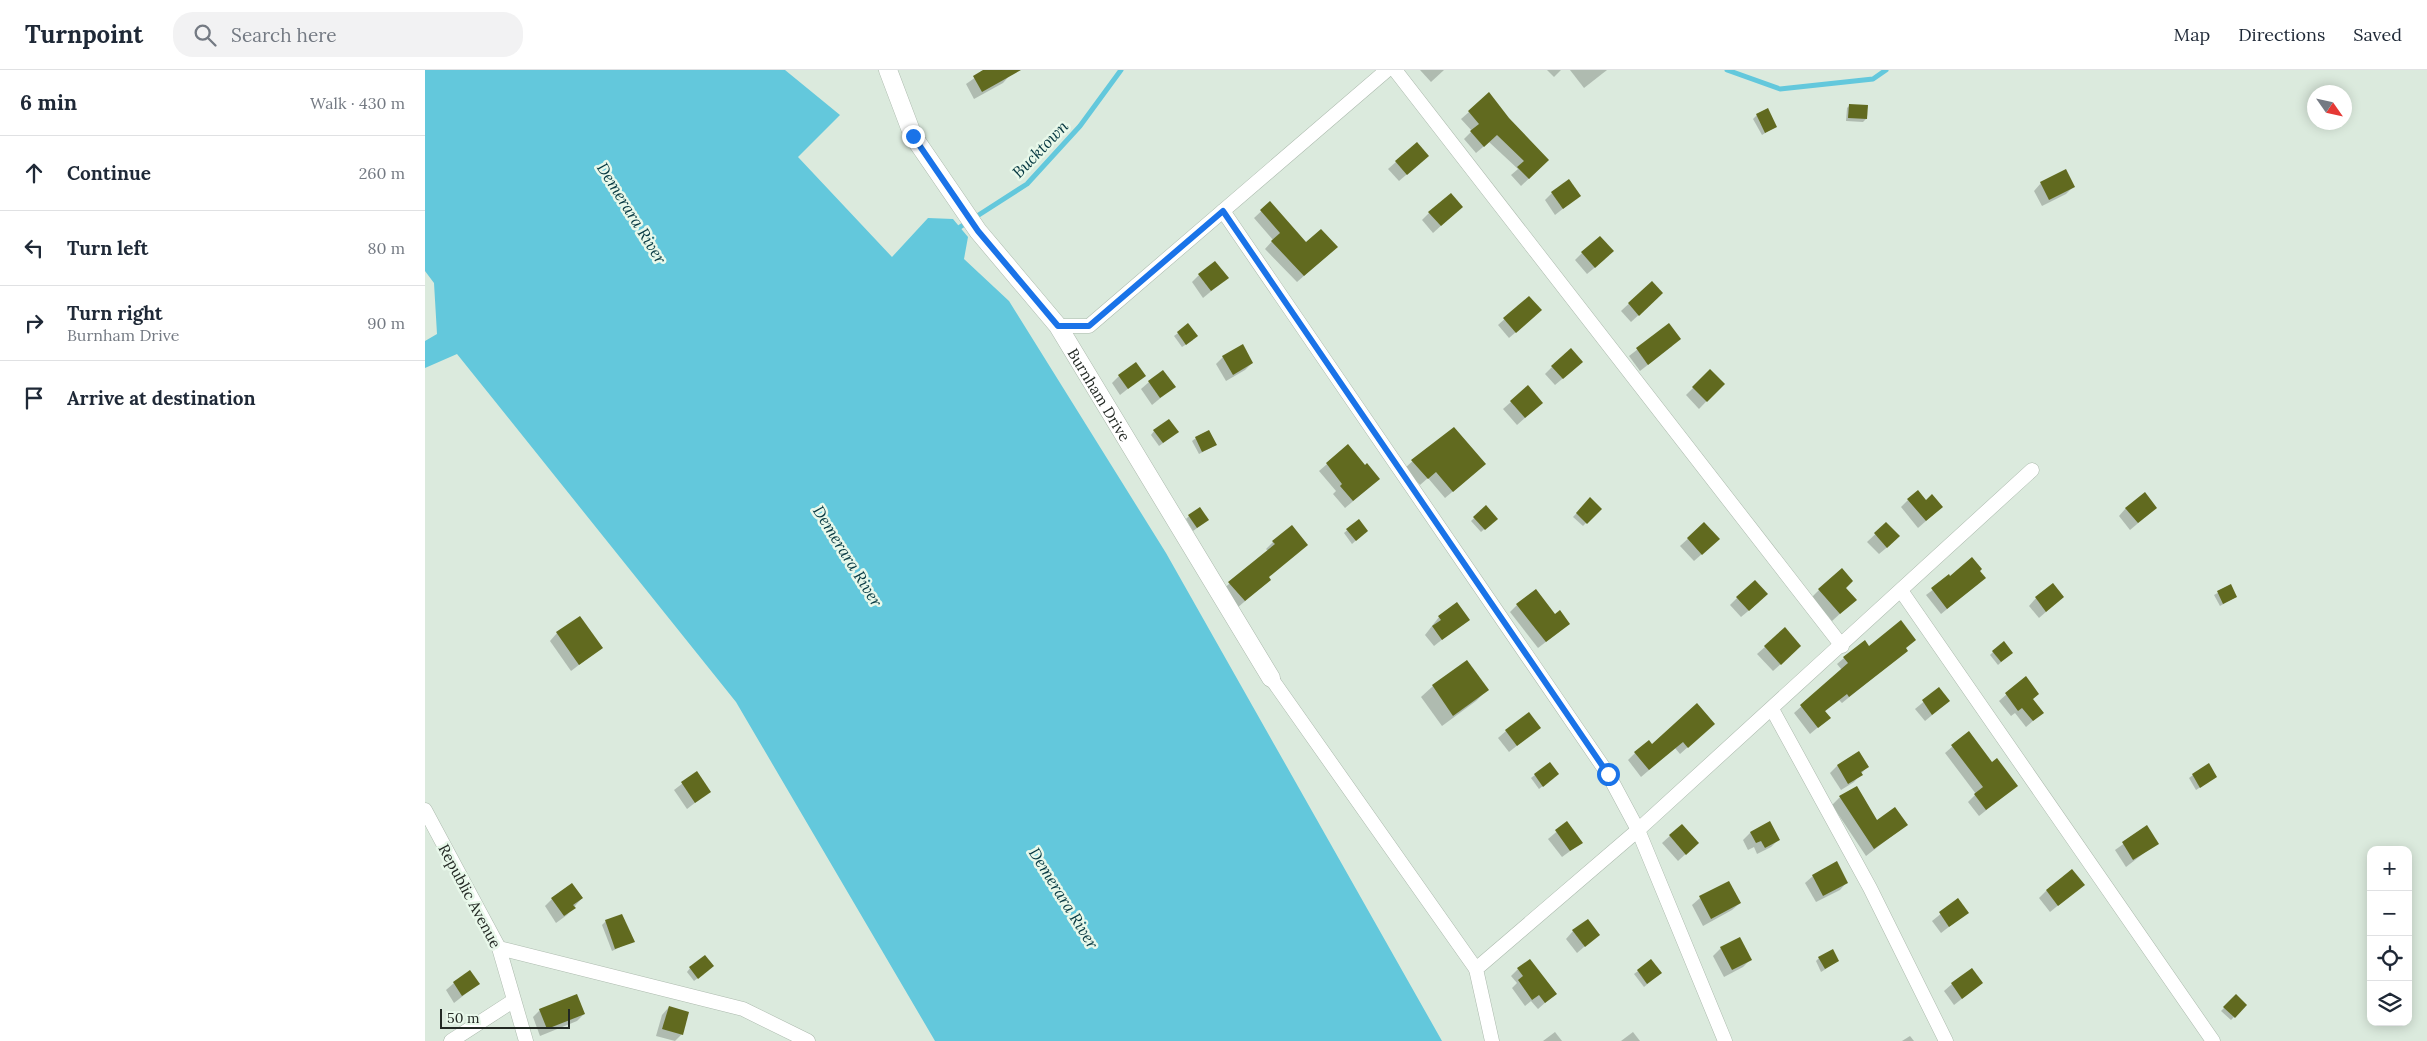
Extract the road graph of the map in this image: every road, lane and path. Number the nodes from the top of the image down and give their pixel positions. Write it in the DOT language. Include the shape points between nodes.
graph roads {
  1 [pos="888,70"];
  2 [pos="1387,70"];
  3 [pos="1395,70"];
  4 [pos="1223,211"];
  5 [pos="1058,326"];
  6 [pos="2032,470"];
  7 [pos="1902,592"];
  8 [pos="1842,646"];
  9 [pos="1271,678"];
  10 [pos="1772,709"];
  11 [pos="425,810"];
  12 [pos="1638,830"];
  13 [pos="499,948"];
  14 [pos="1476,969"];
  15 [pos="513,1000"];
  16 [pos="451,1041"];
  17 [pos="526,1041"];
  18 [pos="809,1041"];
  19 [pos="1492,1041"];
  20 [pos="1725,1041"];
  21 [pos="1946,1041"];
  22 [pos="2213,1041"];
  1 -- 5 [label="street, Burnham Drive" via="913,136 962,210"];
  2 -- 4 [label="street"];
  3 -- 8 [label="street"];
  4 -- 5 [label="street" via="1089,326"];
  4 -- 12 [label="street" via="1608,774"];
  5 -- 9 [label="street, Burnham Drive"];
  6 -- 7 [label="street"];
  7 -- 8 [label="street"];
  7 -- 22 [label="street"];
  8 -- 10 [label="street"];
  9 -- 14 [label="street"];
  10 -- 12 [label="street"];
  10 -- 21 [label="street" via="1870,888"];
  11 -- 13 [label="street, Republic Avenue"];
  12 -- 14 [label="street"];
  12 -- 20 [label="street"];
  13 -- 15 [label="street, Republic Avenue"];
  13 -- 18 [label="street" via="743,1009"];
  14 -- 19 [label="street"];
  15 -- 16 [label="street"];
  15 -- 17 [label="street, Republic Avenue"];
}
